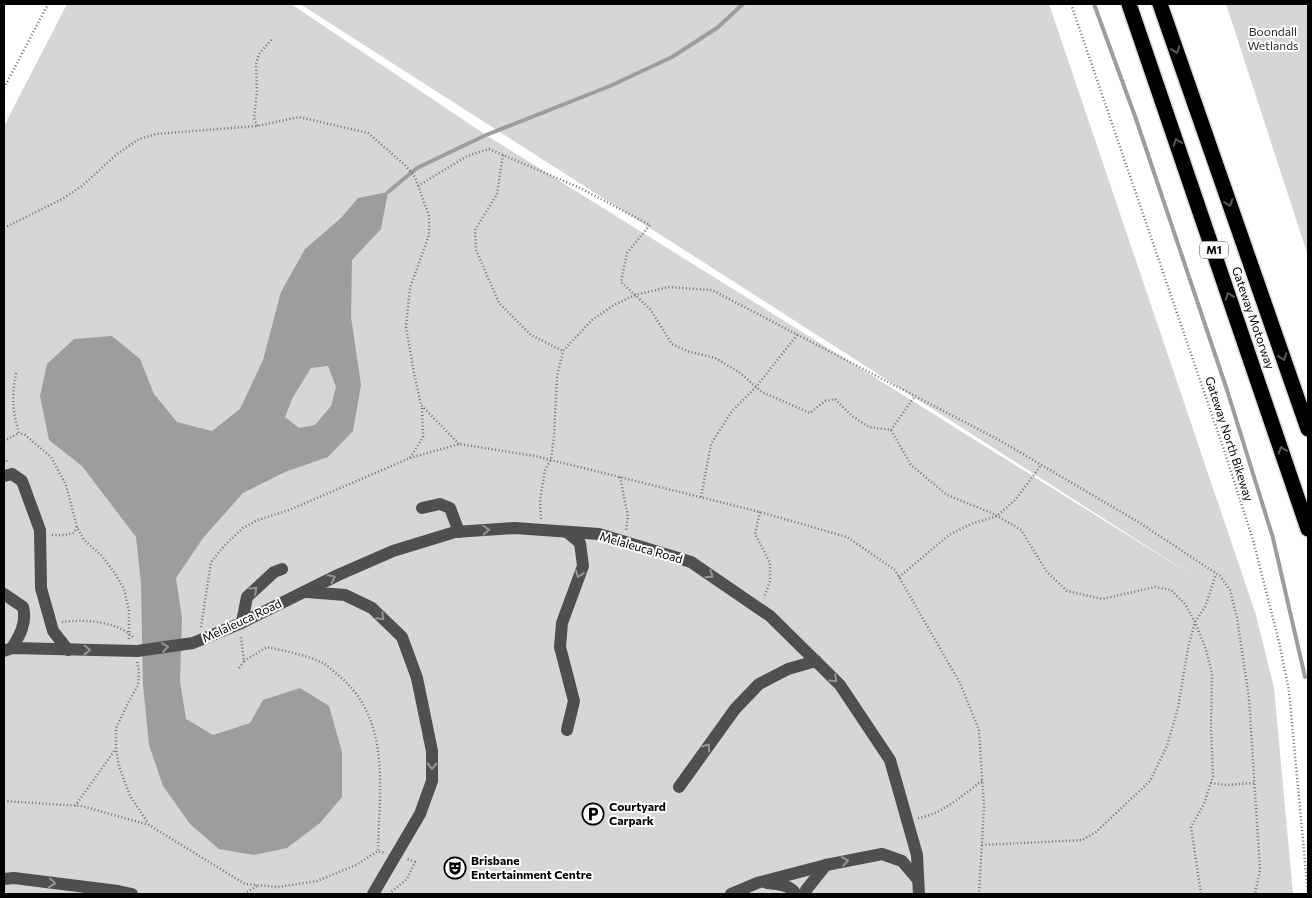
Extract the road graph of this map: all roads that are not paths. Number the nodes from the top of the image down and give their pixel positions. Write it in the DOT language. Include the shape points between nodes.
graph roads {
  1 [pos="1130,4"];
  2 [pos="1160,4"];
  3 [pos="1308,429"];
  4 [pos="4,476"];
  5 [pos="422,508"];
  6 [pos="1308,529"];
  7 [pos="459,532"];
  8 [pos="567,532"];
  9 [pos="282,569"];
  10 [pos="304,592"];
  11 [pos="4,594"];
  12 [pos="45,601"];
  13 [pos="23,607"];
  14 [pos="240,623"];
  15 [pos="8,650"];
  16 [pos="68,650"];
  17 [pos="816,661"];
  18 [pos="566,730"];
  19 [pos="679,787"];
  20 [pos="826,865"];
  21 [pos="4,879"];
  22 [pos="918,880"];
  23 [pos="757,883"];
  24 [pos="132,894"];
  25 [pos="373,894"];
  26 [pos="731,894"];
  27 [pos="796,894"];
  28 [pos="806,894"];
  29 [pos="919,894"];
  6 -- 1 [label="highway, Gateway Motorway / M1, one-way"];
  2 -- 3 [label="highway, Gateway Motorway / M1, one-way"];
  4 -- 12 [label="street" via="12,474 22,481 40,533 41,588"];
  5 -- 7 [label="street" via="440,504 450,508"];
  7 -- 8 [label="street, Melaleuca Road, one-way" via="515,528"];
  10 -- 7 [label="street, Melaleuca Road, one-way" via="394,551"];
  8 -- 17 [label="street, Melaleuca Road, one-way" via="599,534 690,562 770,616"];
  8 -- 18 [label="street, one-way" via="580,543 582,566 562,623 560,647 574,701"];
  14 -- 9 [label="street, one-way" via="247,598 274,572"];
  10 -- 14 [label="street, Melaleuca Road"];
  10 -- 25 [label="street, one-way" via="345,595 372,608 402,637 417,678 432,751 432,781 420,814"];
  11 -- 13 [label="street"];
  12 -- 13 [label="street"];
  12 -- 16 [label="street" via="53,631"];
  13 -- 15 [label="street" via="22,632"];
  16 -- 14 [label="street, Melaleuca Road, one-way" via="136,650 192,643"];
  15 -- 16 [label="street"];
  19 -- 17 [label="street, one-way" via="735,709 759,684 788,668"];
  17 -- 22 [label="street, Melaleuca Road, one-way" via="840,685 890,760 917,855"];
  20 -- 22 [label="street, one-way" via="882,854 902,861"];
  20 -- 23 [label="street"];
  20 -- 28 [label="street"];
  21 -- 24 [label="street, one-way"];
  22 -- 29 [label="street, Melaleuca Road"];
  23 -- 26 [label="street"];
  23 -- 27 [label="street" via="780,884"];
}
